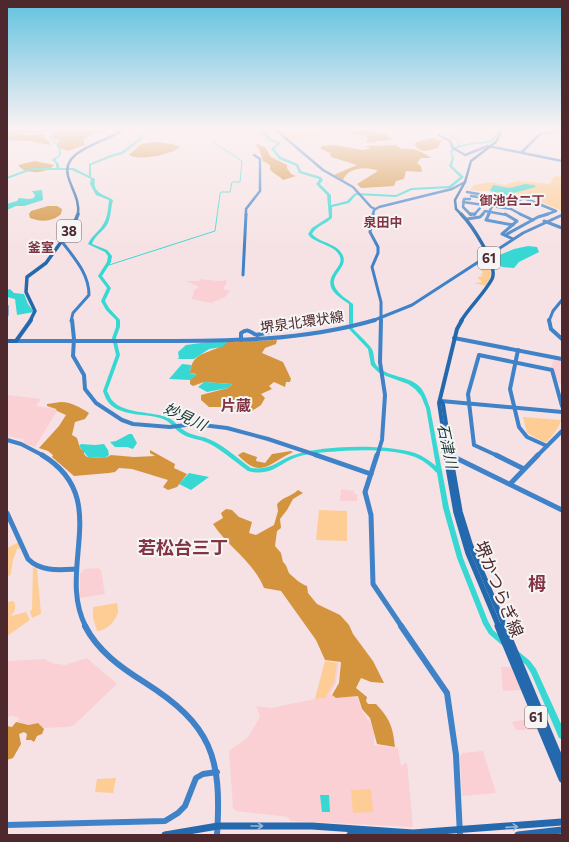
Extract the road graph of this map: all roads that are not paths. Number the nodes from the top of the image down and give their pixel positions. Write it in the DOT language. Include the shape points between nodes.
graph roads {
  1 [pos="68,169"];
  2 [pos="260,169"];
  3 [pos="322,169"];
  4 [pos="469,169"];
  5 [pos="465,182"];
  6 [pos="467,192"];
  7 [pos="495,199"];
  8 [pos="463,202"];
  9 [pos="493,206"];
  10 [pos="480,208"];
  11 [pos="375,209"];
  12 [pos="491,211"];
  13 [pos="562,215"];
  14 [pos="467,219"];
  15 [pos="533,220"];
  16 [pos="544,221"];
  17 [pos="513,225"];
  18 [pos="519,227"];
  19 [pos="562,228"];
  20 [pos="507,234"];
  21 [pos="513,240"];
  22 [pos="63,242"];
  23 [pos="488,256"];
  24 [pos="243,275"];
  25 [pos="562,300"];
  26 [pos="7,306"];
  27 [pos="7,314"];
  28 [pos="381,318"];
  29 [pos="273,331"];
  30 [pos="454,338"];
  31 [pos="562,339"];
  32 [pos="239,340"];
  33 [pos="7,341"];
  34 [pos="16,341"];
  35 [pos="518,350"];
  36 [pos="562,359"];
  37 [pos="516,363"];
  38 [pos="441,401"];
  39 [pos="468,404"];
  40 [pos="562,406"];
  41 [pos="514,408"];
  42 [pos="562,412"];
  43 [pos="562,431"];
  44 [pos="7,440"];
  45 [pos="547,446"];
  46 [pos="448,454"];
  47 [pos="524,469"];
  48 [pos="371,474"];
  49 [pos="510,484"];
  50 [pos="562,510"];
  51 [pos="7,513"];
  52 [pos="76,569"];
  53 [pos="562,764"];
  54 [pos="217,772"];
  55 [pos="562,779"];
  56 [pos="562,822"];
  57 [pos="7,826"];
  58 [pos="562,830"];
  59 [pos="217,831"];
  60 [pos="413,833"];
  61 [pos="460,833"];
  62 [pos="165,835"];
  63 [pos="350,835"];
  64 [pos="518,835"];
  1 -- 22 [label="main road, 38" via="67,175 80,206 77,219"];
  2 -- 24 [label="street" via="260,191 246,209"];
  3 -- 11 [label="street" via="355,189 370,207"];
  4 -- 5 [label="main road, 堺かつらぎ線 / 61"];
  5 -- 11 [label="street" via="452,189"];
  5 -- 14 [label="main road, 堺かつらぎ線 / 61" via="454,204"];
  6 -- 7 [label="street" via="495,196"];
  7 -- 8 [label="street" via="470,198 464,199"];
  7 -- 9 [label="street"];
  7 -- 15 [label="street" via="516,202 524,198 556,211"];
  8 -- 9 [label="street"];
  8 -- 10 [label="street" via="463,207 470,215 474,215"];
  9 -- 12 [label="street"];
  9 -- 15 [label="street" via="511,209"];
  11 -- 28 [label="street" via="370,232 378,247 372,267 381,302"];
  12 -- 14 [label="street" via="482,213 478,218"];
  12 -- 17 [label="street" via="504,213 516,220 517,223"];
  12 -- 17 [label="street" via="486,220"];
  13 -- 16 [label="street, 堺泉北環状線"];
  14 -- 23 [label="main road, 堺かつらぎ線 / 61"];
  15 -- 18 [label="street"];
  16 -- 19 [label="street"];
  16 -- 21 [label="street, 堺泉北環状線"];
  17 -- 18 [label="street"];
  17 -- 21 [label="street" via="502,234"];
  18 -- 20 [label="street"];
  21 -- 23 [label="street, 堺泉北環状線"];
  22 -- 34 [label="main road, 38" via="44,264 28,276 26,293 28,302 36,313"];
  22 -- 48 [label="street" via="79,264 89,284 89,295 71,318 73,356 84,375 85,389 96,403 133,424 170,427 194,424 227,428"];
  23 -- 28 [label="street, 堺泉北環状線" via="411,306"];
  23 -- 30 [label="main road, 堺かつらぎ線 / 61" via="493,270 491,282 469,308"];
  25 -- 31 [label="street" via="547,323 551,331"];
  26 -- 27 [label="street"];
  28 -- 32 [label="street, 堺泉北環状線" via="355,326 296,337"];
  28 -- 48 [label="street" via="384,419 382,440"];
  29 -- 32 [label="street" via="257,335 245,330"];
  30 -- 35 [label="street"];
  30 -- 38 [label="main road, 堺かつらぎ線 / 61"];
  32 -- 34 [label="street, 堺泉北環状線, bridge"];
  33 -- 34 [label="main road"];
  35 -- 36 [label="street"];
  35 -- 37 [label="street"];
  37 -- 39 [label="street" via="479,355 468,394"];
  37 -- 40 [label="street" via="552,370"];
  37 -- 41 [label="street" via="510,389"];
  38 -- 39 [label="street"];
  38 -- 46 [label="main road, 堺かつらぎ線 / 61"];
  39 -- 41 [label="street"];
  39 -- 47 [label="street" via="474,445"];
  41 -- 42 [label="street"];
  41 -- 45 [label="street" via="521,432"];
  43 -- 45 [label="street"];
  44 -- 52 [label="street" via="44,456 70,481 81,513"];
  45 -- 47 [label="street"];
  46 -- 49 [label="street"];
  46 -- 53 [label="main road, 堺かつらぎ線 / 61" via="460,512 470,544"];
  46 -- 55 [label="main road, 堺かつらぎ線 / 61" via="456,512 466,544"];
  47 -- 49 [label="street"];
  48 -- 61 [label="street" via="365,497 371,515 373,584 447,693 456,755"];
  49 -- 50 [label="street"];
  51 -- 52 [label="street" via="26,556 34,565 51,571"];
  52 -- 54 [label="street" via="76,598 84,624 92,638 114,662 173,702 191,718 212,748"];
  54 -- 57 [label="street" via="196,778 185,806 165,821"];
  54 -- 59 [label="street"];
  61 -- 56 [label="main road, one-way"];
  58 -- 64 [label="main road"];
  59 -- 60 [label="main road, one-way" via="312,826"];
  59 -- 62 [label="main road"];
  60 -- 61 [label="main road"];
  60 -- 63 [label="main road"];
}
